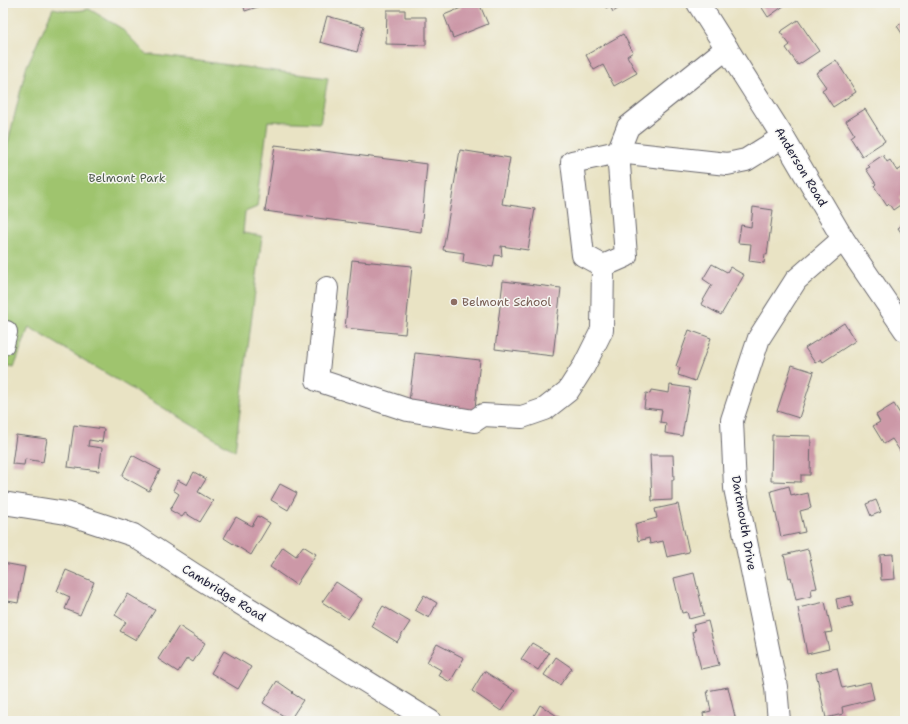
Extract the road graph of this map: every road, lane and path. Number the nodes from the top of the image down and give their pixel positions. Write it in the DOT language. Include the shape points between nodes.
graph roads {
  1 [pos="698,3"];
  2 [pos="727,48"];
  3 [pos="783,137"];
  4 [pos="618,152"];
  5 [pos="843,239"];
  6 [pos="603,266"];
  7 [pos="327,288"];
  8 [pos="905,330"];
  9 [pos="3,502"];
  10 [pos="430,721"];
  11 [pos="779,721"];
  1 -- 2 [label="street, Anderson Road"];
  2 -- 3 [label="street, Anderson Road"];
  2 -- 4 [label="street" via="628,128"];
  3 -- 4 [label="street" via="746,160 727,164"];
  3 -- 5 [label="street, Anderson Road"];
  4 -- 6 [label="street" via="626,256"];
  4 -- 6 [label="street" via="572,162 583,254"];
  5 -- 8 [label="street, Anderson Road"];
  5 -- 11 [label="street, Dartmouth Drive" via="796,280 759,338 732,420 735,488 776,687"];
  6 -- 7 [label="street" via="602,330 584,366 568,392 545,409 522,417 483,415 474,420 408,410 317,380"];
  9 -- 10 [label="street, Cambridge Road" via="66,513 133,535"];
}
